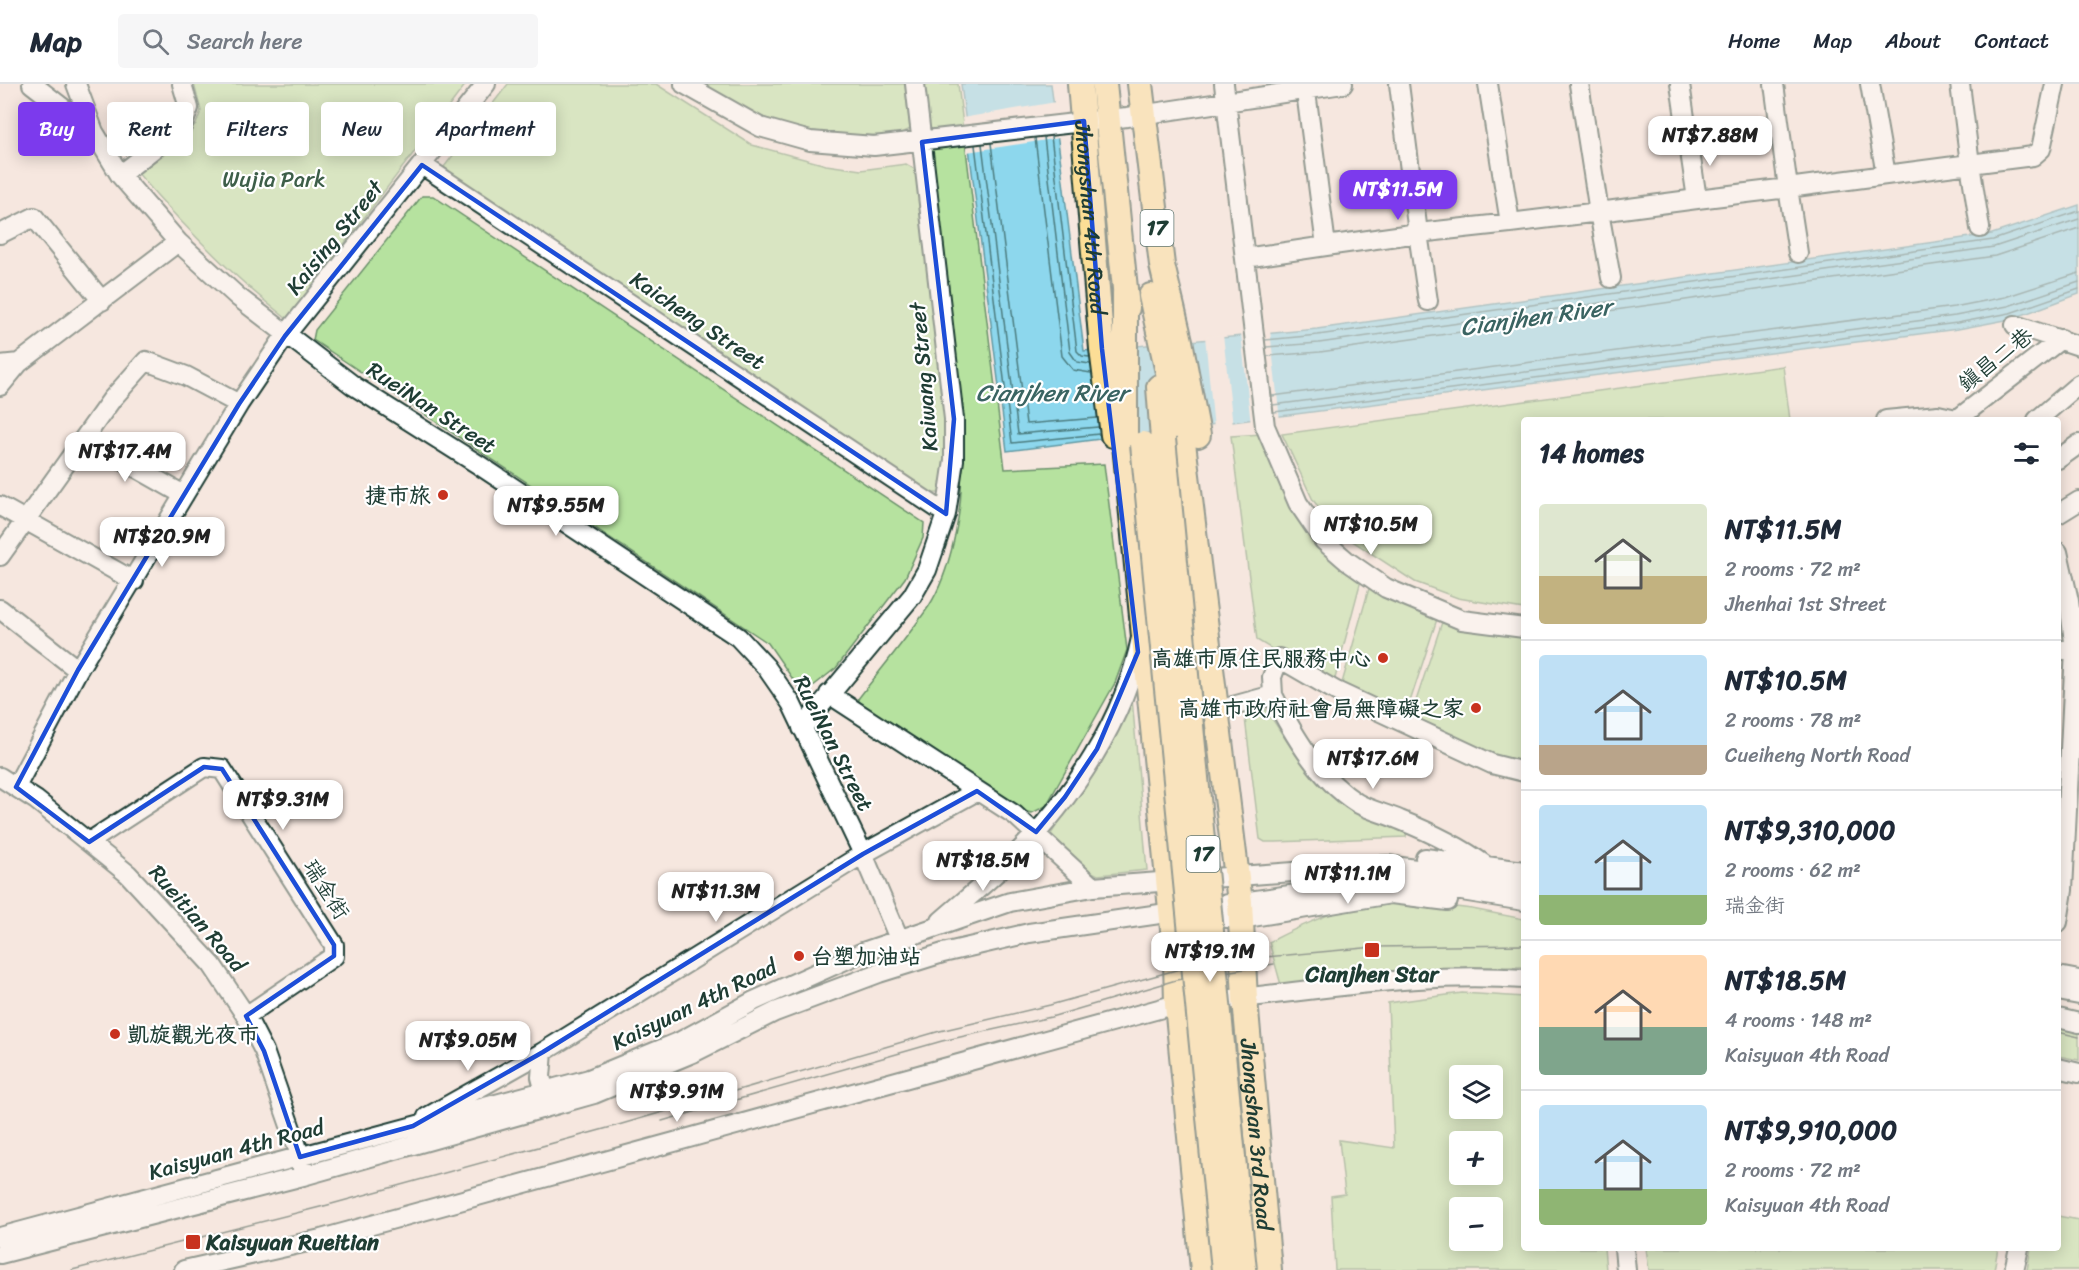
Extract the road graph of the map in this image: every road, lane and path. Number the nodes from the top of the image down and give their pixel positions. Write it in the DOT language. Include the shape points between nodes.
graph roads {
  1 [pos="32,84"];
  2 [pos="76,84"];
  3 [pos="182,84"];
  4 [pos="486,84"];
  5 [pos="684,84"];
  6 [pos="915,84"];
  7 [pos="1080,84"];
  8 [pos="1104,84"];
  9 [pos="1123,84"];
  10 [pos="1140,84"];
  11 [pos="1343,84"];
  12 [pos="1399,84"];
  13 [pos="1488,84"];
  14 [pos="1579,84"];
  15 [pos="1680,84"];
  16 [pos="1774,84"];
  17 [pos="1870,84"];
  18 [pos="1960,84"];
  19 [pos="2055,84"];
  20 [pos="1306,87"];
  21 [pos="1225,92"];
  22 [pos="55,102"];
  23 [pos="83,102"];
  24 [pos="1126,117"];
  25 [pos="1079,122"];
  26 [pos="95,134"];
  27 [pos="922,142"];
  28 [pos="1970,164"];
  29 [pos="422,165"];
  30 [pos="120,175"];
  31 [pos="1886,175"];
  32 [pos="1788,188"];
  33 [pos="1697,200"];
  34 [pos="1599,212"];
  35 [pos="1510,223"];
  36 [pos="1980,228"];
  37 [pos="0,234"];
  38 [pos="1418,234"];
  39 [pos="178,242"];
  40 [pos="1326,246"];
  41 [pos="1798,253"];
  42 [pos="1245,258"];
  43 [pos="1611,278"];
  44 [pos="102,301"];
  45 [pos="1428,301"];
  46 [pos="2015,325"];
  47 [pos="285,336"];
  48 [pos="2061,339"];
  49 [pos="1151,344"];
  50 [pos="2079,346"];
  51 [pos="19,363"];
  52 [pos="0,365"];
  53 [pos="2079,384"];
  54 [pos="0,386"];
  55 [pos="239,404"];
  56 [pos="1963,417"];
  57 [pos="2040,417"];
  58 [pos="85,439"];
  59 [pos="1154,439"];
  60 [pos="2079,444"];
  61 [pos="2061,457"];
  62 [pos="184,495"];
  63 [pos="2079,501"];
  64 [pos="0,506"];
  65 [pos="2061,512"];
  66 [pos="946,514"];
  67 [pos="24,521"];
  68 [pos="0,556"];
  69 [pos="2061,565"];
  70 [pos="134,581"];
  71 [pos="0,609"];
  72 [pos="1144,621"];
  73 [pos="1521,628"];
  74 [pos="2071,650"];
  75 [pos="1138,652"];
  76 [pos="78,670"];
  77 [pos="829,694"];
  78 [pos="1273,695"];
  79 [pos="1229,707"];
  80 [pos="802,728"];
  81 [pos="1521,771"];
  82 [pos="8,782"];
  83 [pos="977,791"];
  84 [pos="1036,832"];
  85 [pos="89,842"];
  86 [pos="863,854"];
  87 [pos="1485,865"];
  88 [pos="1521,871"];
  89 [pos="1244,877"];
  90 [pos="1169,881"];
  91 [pos="1521,884"];
  92 [pos="1093,887"];
  93 [pos="2067,891"];
  94 [pos="1521,901"];
  95 [pos="1240,910"];
  96 [pos="1521,912"];
  97 [pos="2061,912"];
  98 [pos="1171,914"];
  99 [pos="934,927"];
  100 [pos="898,940"];
  101 [pos="914,962"];
  102 [pos="2061,977"];
  103 [pos="1521,979"];
  104 [pos="2079,980"];
  105 [pos="2061,992"];
  106 [pos="2079,995"];
  107 [pos="1245,999"];
  108 [pos="1177,1004"];
  109 [pos="2061,1007"];
  110 [pos="2079,1010"];
  111 [pos="246,1016"];
  112 [pos="2061,1019"];
  113 [pos="2079,1023"];
  114 [pos="543,1052"];
  115 [pos="2061,1069"];
  116 [pos="2079,1072"];
  117 [pos="547,1099"];
  118 [pos="413,1126"];
  119 [pos="300,1157"];
  120 [pos="303,1176"];
  121 [pos="0,1236"];
  122 [pos="1624,1251"];
  123 [pos="2018,1251"];
  124 [pos="0,1254"];
  125 [pos="184,1270"];
  126 [pos="1203,1270"];
  127 [pos="1224,1270"];
  128 [pos="1244,1270"];
  129 [pos="1269,1270"];
  130 [pos="1626,1270"];
  131 [pos="2014,1270"];
  1 -- 22 [label="street"];
  2 -- 23 [label="street"];
  3 -- 30 [label="street" via="189,108 182,127"];
  4 -- 29 [label="street, Kaising Street"];
  5 -- 27 [label="street" via="760,128 792,136 862,146"];
  6 -- 27 [label="street, Kaiwang Street"];
  7 -- 25 [label="main road, Jhongshan 4th Road / 17"];
  8 -- 24 [label="main road, 17"];
  9 -- 24 [label="main road, 17"];
  10 -- 24 [label="main road, 17"];
  11 -- 20 [label="street"];
  12 -- 38 [label="street"];
  13 -- 35 [label="street"];
  14 -- 34 [label="street"];
  15 -- 33 [label="street"];
  16 -- 32 [label="street"];
  17 -- 31 [label="street"];
  18 -- 28 [label="street"];
  19 -- 28 [label="street" via="2041,149 2033,156"];
  20 -- 21 [label="street"];
  20 -- 40 [label="street"];
  21 -- 24 [label="street"];
  21 -- 42 [label="street"];
  24 -- 25 [label="street"];
  24 -- 49 [label="main road, 17" via="1151,296"];
  24 -- 49 [label="main road, 17" via="1162,265"];
  24 -- 49 [label="main road, Jhongshan 4th Road / 17" via="1125,294"];
  25 -- 27 [label="street"];
  25 -- 59 [label="main road, Jhongshan 4th Road / 17" via="1102,349"];
  26 -- 30 [label="street, RueiNan Street"];
  27 -- 66 [label="street, Kaiwang Street" via="954,419 954,460"];
  28 -- 31 [label="street"];
  28 -- 36 [label="street"];
  29 -- 47 [label="street, Kaising Street"];
  29 -- 66 [label="street, Kaicheng Street"];
  30 -- 39 [label="street, RueiNan Street"];
  31 -- 32 [label="street"];
  32 -- 33 [label="street"];
  32 -- 41 [label="street"];
  33 -- 34 [label="street"];
  34 -- 35 [label="street"];
  34 -- 43 [label="street"];
  35 -- 38 [label="street"];
  37 -- 44 [label="street" via="34,217"];
  38 -- 40 [label="street"];
  38 -- 45 [label="street"];
  39 -- 44 [label="street"];
  39 -- 47 [label="street, RueiNan Street"];
  40 -- 42 [label="street"];
  42 -- 73 [label="street" via="1265,426 1299,503 1324,541 1386,588 1462,620"];
  44 -- 51 [label="street"];
  46 -- 48 [label="street"];
  47 -- 55 [label="street, Kaising Street"];
  47 -- 80 [label="street, RueiNan Street" via="354,386 738,637 791,703"];
  48 -- 50 [label="street"];
  48 -- 56 [label="street, 鎮昌二巷"];
  49 -- 59 [label="main road, 17"];
  49 -- 59 [label="main road, 17"];
  51 -- 52 [label="street"];
  51 -- 54 [label="street"];
  53 -- 57 [label="street"];
  55 -- 58 [label="street" via="186,376 146,361 112,399"];
  55 -- 62 [label="street, Kaising Street"];
  58 -- 62 [label="street"];
  58 -- 67 [label="street"];
  59 -- 72 [label="main road, 17"];
  59 -- 75 [label="main road, 17"];
  59 -- 79 [label="main road, 17"];
  59 -- 89 [label="main road, 17"];
  59 -- 127 [label="main road, 17, bridge"];
  59 -- 128 [label="main road, 17, bridge"];
  60 -- 61 [label="street"];
  62 -- 70 [label="street, Kaising Street"];
  63 -- 65 [label="street"];
  64 -- 67 [label="street"];
  66 -- 77 [label="street, Kaiwang Street" via="927,570 912,596"];
  67 -- 68 [label="street"];
  67 -- 70 [label="street"];
  69 -- 74 [label="street"];
  70 -- 76 [label="street, Kaising Street"];
  71 -- 76 [label="street"];
  72 -- 75 [label="street"];
  72 -- 90 [label="main road, 17"];
  74 -- 93 [label="street"];
  75 -- 84 [label="street" via="1124,693 1097,749"];
  75 -- 90 [label="main road, 17" via="1158,867"];
  76 -- 82 [label="street, Kaising Street"];
  77 -- 80 [label="street, Kaiwang Street"];
  77 -- 83 [label="street, RueiNan Street"];
  78 -- 79 [label="street"];
  78 -- 81 [label="street" via="1272,677 1278,658 1336,691 1492,764"];
  78 -- 87 [label="street" via="1296,739 1358,804 1439,836"];
  79 -- 89 [label="main road, 17"];
  80 -- 86 [label="street, RueiNan Street"];
  82 -- 85 [label="street, Rueitian Road"];
  83 -- 84 [label="street, RueiNan Street"];
  83 -- 86 [label="street"];
  84 -- 92 [label="street, RueiNan Street"];
  84 -- 99 [label="street" via="1014,857"];
  85 -- 111 [label="street, Rueitian Road" via="128,874 212,965"];
  85 -- 111 [label="street, 瑞金街" via="204,767 222,769 334,945 334,956"];
  86 -- 100 [label="street, RueiNan Street"];
  86 -- 114 [label="street"];
  87 -- 88 [label="street, Kaisyuan 4th Road"];
  87 -- 89 [label="street, Kaisyuan 4th Road" via="1388,855 1268,865"];
  89 -- 90 [label="street, Kaisyuan 4th Road"];
  89 -- 91 [label="street, Kaisyuan 4th Road" via="1387,865"];
  89 -- 95 [label="main road, 17"];
  90 -- 92 [label="street, Kaisyuan 4th Road"];
  90 -- 98 [label="main road, 17"];
  92 -- 99 [label="street, Kaisyuan 4th Road" via="1010,902"];
  93 -- 97 [label="street"];
  94 -- 95 [label="street, Kaisyuan 4th Road" via="1393,880"];
  95 -- 96 [label="street, Kaisyuan 4th Road" via="1391,894"];
  95 -- 98 [label="street, Kaisyuan 4th Road"];
  95 -- 107 [label="main road, 17"];
  98 -- 101 [label="street, Kaisyuan 4th Road" via="1029,933"];
  98 -- 108 [label="main road, 17"];
  99 -- 100 [label="street, Kaisyuan 4th Road"];
  100 -- 101 [label="street, RueiNan Street"];
  100 -- 117 [label="street, Kaisyuan 4th Road" via="754,1001 681,1041"];
  101 -- 117 [label="street, Kaisyuan 4th Road" via="775,1012 695,1052 594,1094"];
  102 -- 104 [label="street"];
  103 -- 107 [label="street" via="1431,977"];
  105 -- 106 [label="street"];
  107 -- 108 [label="street"];
  107 -- 129 [label="main road, Jhongshan 3rd Road / 17"];
  108 -- 125 [label="street" via="321,1239"];
  108 -- 126 [label="main road, 17"];
  109 -- 110 [label="street"];
  111 -- 119 [label="street, Rueitian Road" via="264,1052"];
  112 -- 113 [label="street"];
  114 -- 117 [label="street" via="541,1077"];
  114 -- 118 [label="street"];
  115 -- 116 [label="street"];
  117 -- 118 [label="street, Kaisyuan 4th Road"];
  117 -- 120 [label="street, Kaisyuan 4th Road"];
  118 -- 119 [label="street, Kaisyuan 4th Road"];
  119 -- 120 [label="street, Rueitian Road"];
  119 -- 121 [label="street, Kaisyuan 4th Road"];
  120 -- 124 [label="street, Kaisyuan 4th Road"];
  122 -- 130 [label="street"];
  123 -- 131 [label="street"];
}
